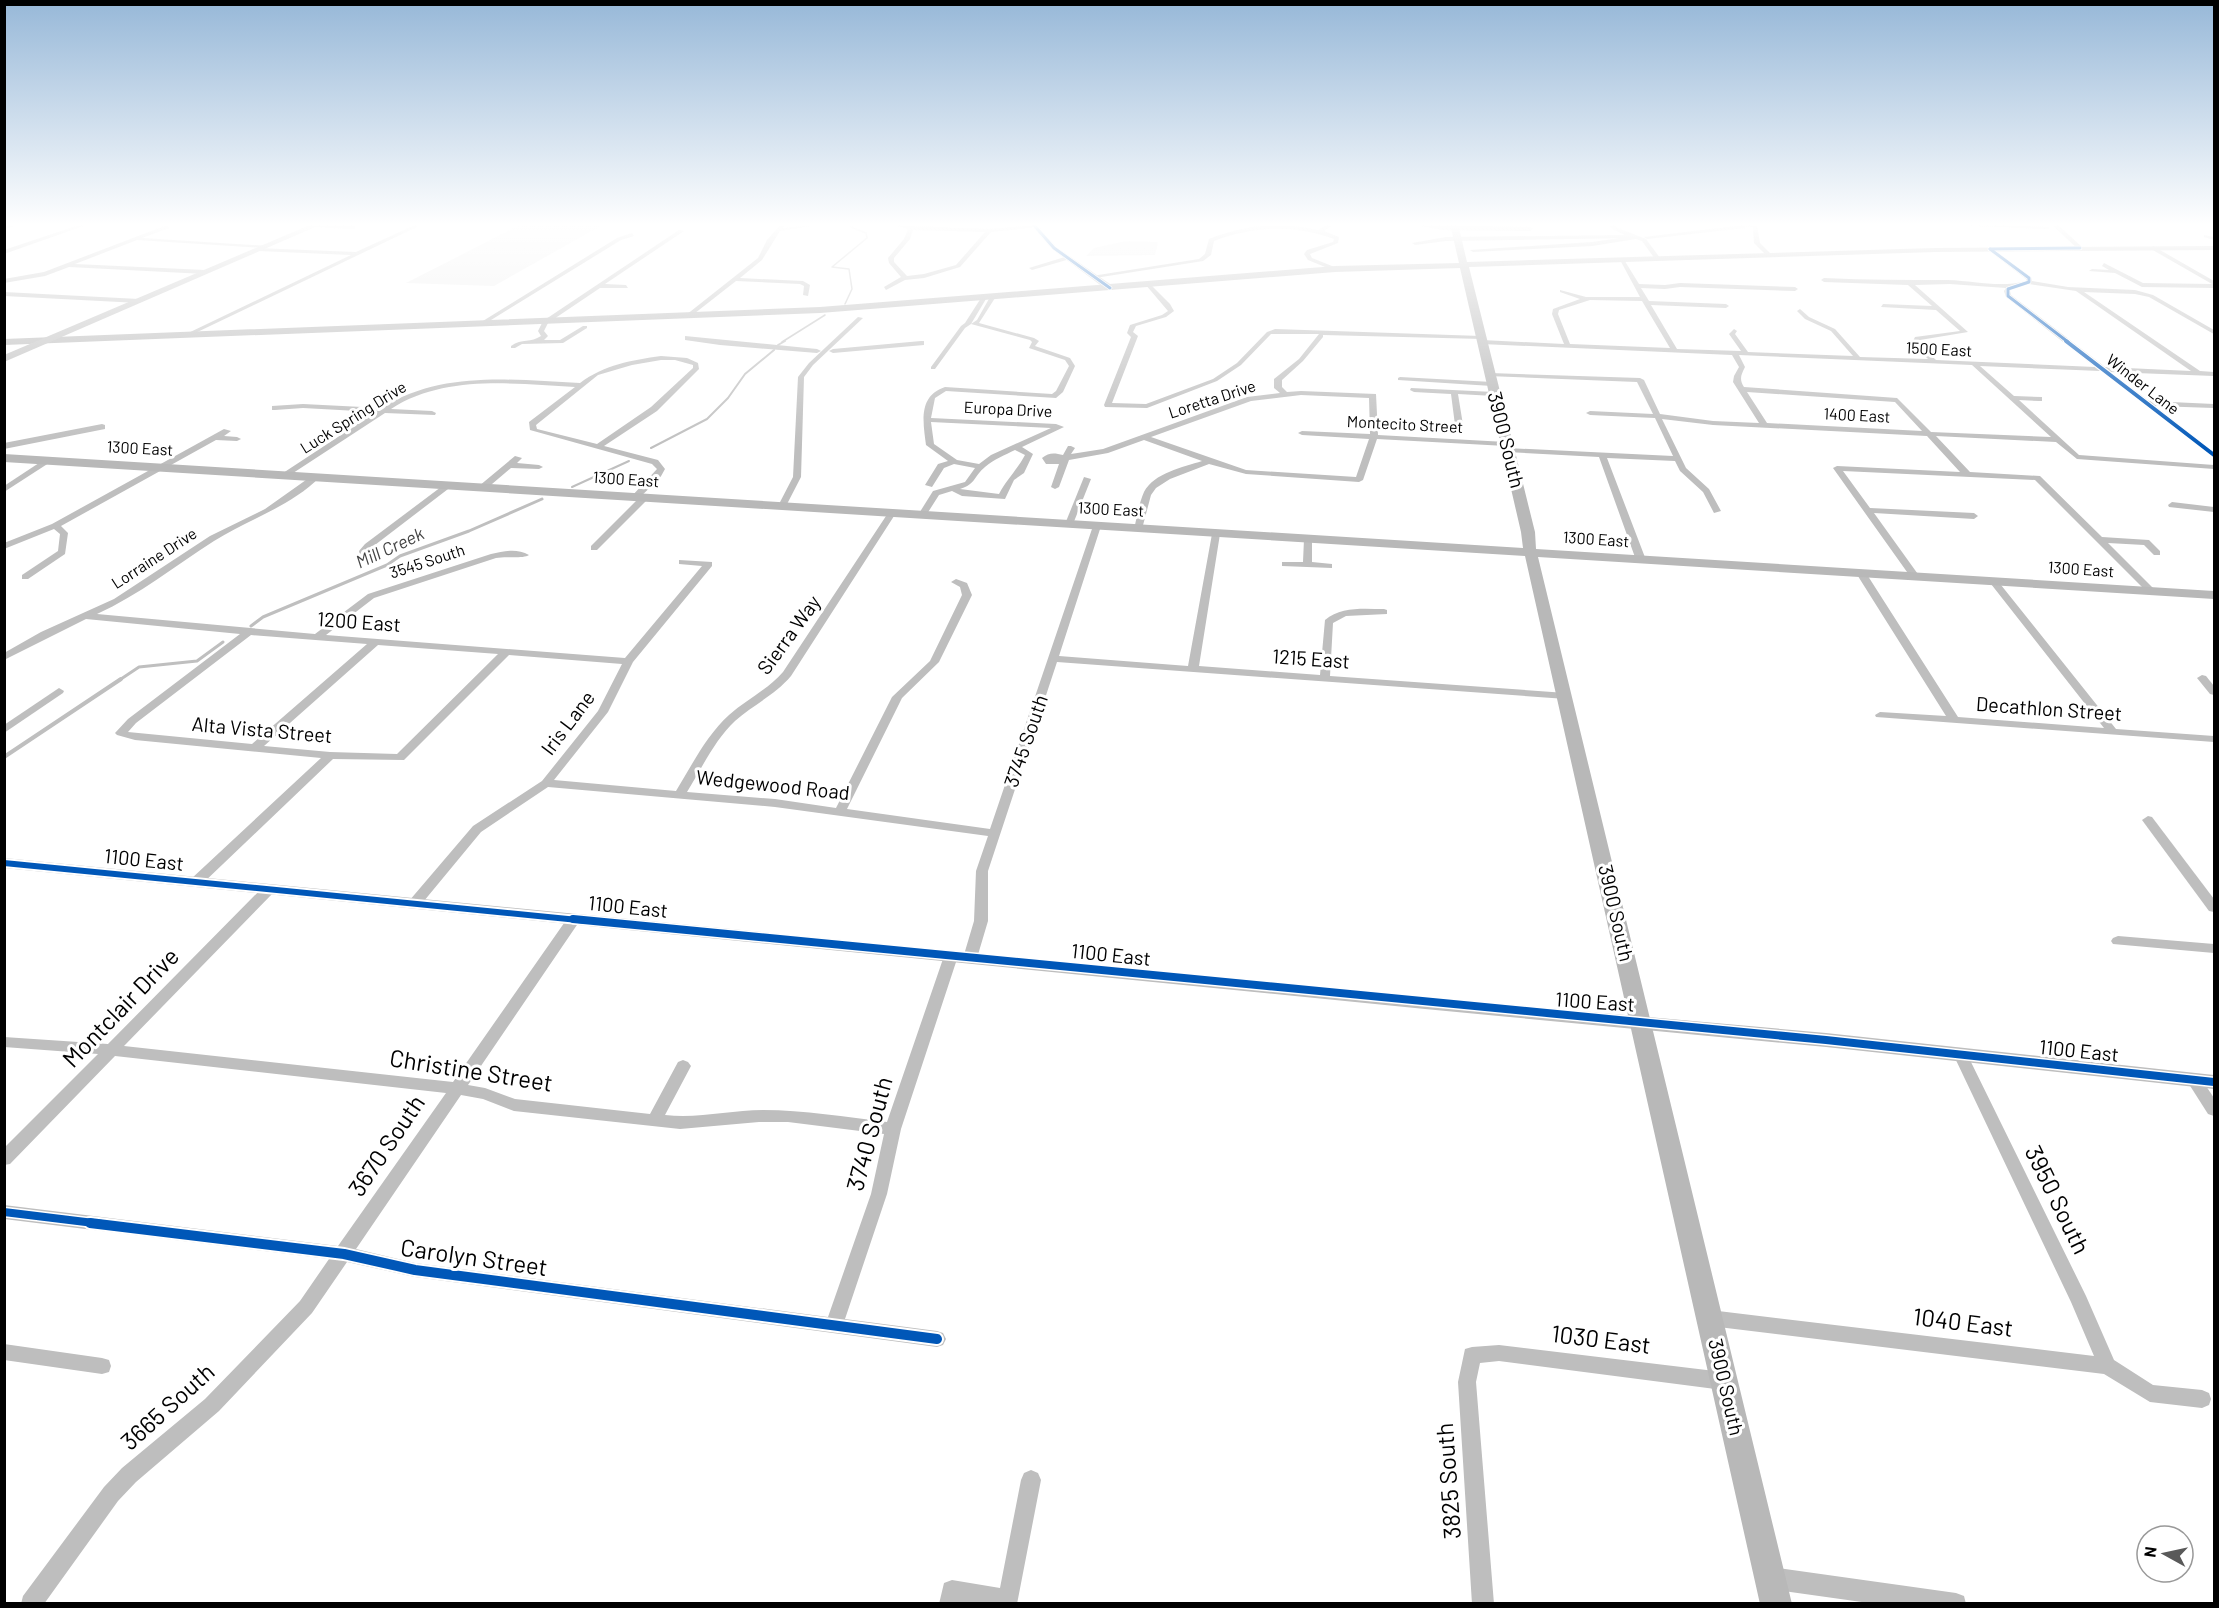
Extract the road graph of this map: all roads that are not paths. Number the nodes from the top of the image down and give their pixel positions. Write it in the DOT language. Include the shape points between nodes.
graph roads {
  1 [pos="101,299"];
  2 [pos="143,299"];
  3 [pos="262,299"];
  4 [pos="522,299"];
  5 [pos="579,299"];
  6 [pos="709,299"];
  7 [pos="973,299"];
  8 [pos="987,299"];
  9 [pos="1162,299"];
  10 [pos="1472,299"];
  11 [pos="1585,299"];
  12 [pos="1586,299"];
  13 [pos="1928,299"];
  14 [pos="2012,299"];
  15 [pos="2090,299"];
  16 [pos="2156,299"];
  17 [pos="139,301"];
  18 [pos="1646,301"];
  19 [pos="1725,306"];
  20 [pos="1883,306"];
  21 [pos="1938,308"];
  22 [pos="1800,311"];
  23 [pos="688,316"];
  24 [pos="860,318"];
  25 [pos="545,322"];
  26 [pos="481,324"];
  27 [pos="971,324"];
  28 [pos="585,327"];
  29 [pos="1734,331"];
  30 [pos="2214,332"];
  31 [pos="187,335"];
  32 [pos="1321,336"];
  33 [pos="47,340"];
  34 [pos="1481,340"];
  35 [pos="4,342"];
  36 [pos="536,343"];
  37 [pos="1568,346"];
  38 [pos="513,347"];
  39 [pos="1675,351"];
  40 [pos="1734,353"];
  41 [pos="1746,354"];
  42 [pos="4,359"];
  43 [pos="1859,359"];
  44 [pos="1934,362"];
  45 [pos="1974,364"];
  46 [pos="933,368"];
  47 [pos="2102,369"];
  48 [pos="2198,373"];
  49 [pos="2214,374"];
  50 [pos="1400,379"];
  51 [pos="1492,384"];
  52 [pos="581,385"];
  53 [pos="1741,389"];
  54 [pos="1414,390"];
  55 [pos="1454,392"];
  56 [pos="1285,394"];
  57 [pos="2010,398"];
  58 [pos="2039,399"];
  59 [pos="2146,403"];
  60 [pos="2214,405"];
  61 [pos="275,408"];
  62 [pos="384,410"];
  63 [pos="1590,412"];
  64 [pos="432,413"];
  65 [pos="1657,415"];
  66 [pos="928,420"];
  67 [pos="1460,424"];
  68 [pos="1765,426"];
  69 [pos="227,431"];
  70 [pos="1302,433"];
  71 [pos="1931,434"];
  72 [pos="1143,437"];
  73 [pos="1374,437"];
  74 [pos="215,438"];
  75 [pos="237,440"];
  76 [pos="2056,440"];
  77 [pos="599,446"];
  78 [pos="1015,447"];
  79 [pos="1507,447"];
  80 [pos="1071,448"];
  81 [pos="1602,455"];
  82 [pos="2214,455"];
  83 [pos="4,458"];
  84 [pos="518,458"];
  85 [pos="1065,458"];
  86 [pos="1678,459"];
  87 [pos="48,461"];
  88 [pos="1209,461"];
  89 [pos="954,462"];
  90 [pos="510,465"];
  91 [pos="540,467"];
  92 [pos="2214,467"];
  93 [pos="158,468"];
  94 [pos="980,468"];
  95 [pos="1966,474"];
  96 [pos="284,475"];
  97 [pos="316,477"];
  98 [pos="1087,479"];
  99 [pos="929,485"];
  100 [pos="448,486"];
  101 [pos="1055,487"];
  102 [pos="482,488"];
  103 [pos="955,489"];
  104 [pos="4,490"];
  105 [pos="640,497"];
  106 [pos="2172,505"];
  107 [pos="782,506"];
  108 [pos="1867,510"];
  109 [pos="2214,510"];
  110 [pos="1717,511"];
  111 [pos="892,513"];
  112 [pos="922,515"];
  113 [pos="1974,516"];
  114 [pos="1069,524"];
  115 [pos="55,526"];
  116 [pos="1097,526"];
  117 [pos="1138,529"];
  118 [pos="1216,534"];
  119 [pos="1308,540"];
  120 [pos="2099,540"];
  121 [pos="4,546"];
  122 [pos="594,548"];
  123 [pos="1531,553"];
  124 [pos="2157,553"];
  125 [pos="524,555"];
  126 [pos="364,557"];
  127 [pos="1641,560"];
  128 [pos="682,562"];
  129 [pos="1285,564"];
  130 [pos="1307,565"];
  131 [pos="1329,566"];
  132 [pos="1861,573"];
  133 [pos="25,577"];
  134 [pos="1915,577"];
  135 [pos="956,582"];
  136 [pos="1994,582"];
  137 [pos="2151,591"];
  138 [pos="2214,595"];
  139 [pos="1384,612"];
  140 [pos="87,616"];
  141 [pos="249,632"];
  142 [pos="317,637"];
  143 [pos="375,642"];
  144 [pos="506,652"];
  145 [pos="4,657"];
  146 [pos="1054,659"];
  147 [pos="628,662"];
  148 [pos="1193,669"];
  149 [pos="2202,678"];
  150 [pos="1325,679"];
  151 [pos="59,691"];
  152 [pos="2214,692"];
  153 [pos="1566,696"];
  154 [pos="1880,715"];
  155 [pos="1954,720"];
  156 [pos="4,730"];
  157 [pos="2113,732"];
  158 [pos="2214,739"];
  159 [pos="255,748"];
  160 [pos="330,755"];
  161 [pos="546,783"];
  162 [pos="679,795"];
  163 [pos="840,812"];
  164 [pos="2148,820"];
  165 [pos="995,833"];
  166 [pos="4,863"];
  167 [pos="196,882"];
  168 [pos="268,889"];
  169 [pos="414,904"];
  170 [pos="2214,908"];
  171 [pos="574,919"];
  172 [pos="2118,941"];
  173 [pos="2214,949"];
  174 [pos="951,956"];
  175 [pos="970,958"];
  176 [pos="1641,1022"];
  177 [pos="4,1042"];
  178 [pos="111,1050"];
  179 [pos="1961,1056"];
  180 [pos="683,1066"];
  181 [pos="2195,1081"];
  182 [pos="2214,1082"];
  183 [pos="456,1088"];
  184 [pos="2214,1110"];
  185 [pos="656,1120"];
  186 [pos="893,1129"];
  187 [pos="4,1159"];
  188 [pos="4,1212"];
  189 [pos="344,1254"];
  190 [pos="1710,1318"];
  191 [pos="834,1325"];
  192 [pos="938,1339"];
  193 [pos="4,1352"];
  194 [pos="1472,1355"];
  195 [pos="102,1366"];
  196 [pos="2107,1366"];
  197 [pos="1725,1382"];
  198 [pos="2202,1399"];
  199 [pos="1031,1480"];
  200 [pos="1773,1591"];
  201 [pos="31,1604"];
  202 [pos="950,1604"];
  203 [pos="1483,1604"];
  204 [pos="1956,1604"];
  1 -- 17 [label="street"];
  2 -- 17 [label="main road"];
  3 -- 31 [label="street"];
  4 -- 26 [label="street"];
  5 -- 25 [label="street"];
  6 -- 23 [label="street"];
  7 -- 23 [label="main road"];
  8 -- 27 [label="street" via="979,321"];
  9 -- 34 [label="street, 1500 East" via="1171,311 1133,325 1130,333 1135,336 1108,405 1155,404 1215,380 1275,331"];
  10 -- 34 [label="main road, 3900 South"];
  11 -- 37 [label="street" via="1556,309"];
  12 -- 18 [label="street"];
  13 -- 21 [label="street"];
  14 -- 47 [label="street, Winder Lane"];
  15 -- 48 [label="street"];
  16 -- 30 [label="street"];
  17 -- 33 [label="main road"];
  18 -- 19 [label="street"];
  18 -- 39 [label="street"];
  20 -- 21 [label="street"];
  21 -- 44 [label="street" via="1965,332 1915,340"];
  22 -- 43 [label="street" via="1836,332"];
  23 -- 25 [label="main road"];
  24 -- 107 [label="street" via="801,377 797,477"];
  25 -- 26 [label="main road"];
  25 -- 36 [label="street" via="540,331 545,336"];
  26 -- 31 [label="main road"];
  27 -- 46 [label="street" via="963,327"];
  27 -- 66 [label="street" via="1032,339 1036,341 1031,347 1068,359 1072,366 1053,396 945,389 937,392 928,405"];
  28 -- 36 [label="street" via="561,342"];
  29 -- 41 [label="street" via="1732,334"];
  31 -- 33 [label="main road"];
  32 -- 56 [label="street" via="1278,379 1278,388"];
  33 -- 35 [label="main road"];
  33 -- 42 [label="main road"];
  34 -- 37 [label="street, 1500 East"];
  34 -- 51 [label="main road, 3900 South"];
  36 -- 38 [label="street" via="520,342"];
  37 -- 39 [label="street, 1500 East"];
  39 -- 40 [label="street, 1500 East"];
  40 -- 41 [label="street, 1500 East"];
  40 -- 53 [label="street" via="1742,367 1736,379"];
  41 -- 43 [label="street, 1500 East"];
  43 -- 44 [label="street, 1500 East"];
  44 -- 45 [label="street, 1500 East"];
  45 -- 47 [label="street, 1500 East"];
  45 -- 57 [label="street"];
  47 -- 48 [label="street, 1500 East"];
  47 -- 59 [label="street, Winder Lane"];
  48 -- 49 [label="street, 1500 East"];
  50 -- 51 [label="street"];
  51 -- 55 [label="street"];
  51 -- 65 [label="street" via="1642,378"];
  51 -- 79 [label="main road, 3900 South"];
  52 -- 62 [label="street, Luck Spring Drive" via="466,382 416,393"];
  52 -- 77 [label="street" via="531,427"];
  52 -- 77 [label="street" via="605,370 654,359 681,358 698,366 654,409"];
  53 -- 68 [label="street"];
  53 -- 71 [label="street" via="1897,400"];
  54 -- 55 [label="street"];
  55 -- 67 [label="street"];
  56 -- 72 [label="street, Loretta Drive" via="1236,402"];
  56 -- 73 [label="street, Loretta Drive" via="1373,396"];
  57 -- 58 [label="street"];
  57 -- 76 [label="street"];
  59 -- 60 [label="street"];
  59 -- 82 [label="street, Winder Lane"];
  61 -- 62 [label="street"];
  62 -- 64 [label="street"];
  62 -- 96 [label="street, Luck Spring Drive"];
  63 -- 65 [label="street, 1400 East"];
  65 -- 68 [label="street, 1400 East" via="1705,423"];
  65 -- 86 [label="street"];
  66 -- 78 [label="street, Europa Drive" via="1060,427"];
  66 -- 89 [label="street" via="930,445"];
  68 -- 71 [label="street, 1400 East"];
  69 -- 74 [label="street"];
  70 -- 73 [label="street, Montecito Street"];
  71 -- 76 [label="street, 1400 East"];
  71 -- 95 [label="street"];
  72 -- 85 [label="street, Loretta Drive" via="1094,454"];
  72 -- 88 [label="street"];
  73 -- 79 [label="street, Montecito Street"];
  73 -- 88 [label="street" via="1359,480 1246,472"];
  74 -- 75 [label="street"];
  74 -- 93 [label="street"];
  76 -- 92 [label="street" via="2077,458"];
  77 -- 105 [label="street" via="655,462 661,469"];
  78 -- 94 [label="street, Europa Drive"];
  78 -- 103 [label="street" via="1029,454 1002,497 964,494"];
  79 -- 81 [label="street, Montecito Street"];
  79 -- 123 [label="main road, 3900 South"];
  80 -- 85 [label="street"];
  81 -- 86 [label="street, Montecito Street"];
  81 -- 127 [label="street"];
  83 -- 87 [label="main road, 1300 East"];
  84 -- 90 [label="street"];
  85 -- 101 [label="street"];
  86 -- 110 [label="street" via="1685,473 1706,491"];
  87 -- 93 [label="main road, 1300 East"];
  87 -- 104 [label="street"];
  88 -- 117 [label="street" via="1153,486"];
  89 -- 94 [label="street"];
  89 -- 99 [label="street" via="940,466"];
  90 -- 91 [label="street"];
  90 -- 102 [label="street"];
  93 -- 96 [label="main road, 1300 East"];
  93 -- 115 [label="street"];
  94 -- 103 [label="street, Europa Drive" via="970,483"];
  95 -- 108 [label="street" via="1837,468"];
  95 -- 120 [label="street" via="2037,478"];
  96 -- 97 [label="main road, 1300 East"];
  97 -- 100 [label="main road, 1300 East"];
  97 -- 140 [label="street, Lorraine Drive" via="268,511 213,538 117,601"];
  98 -- 114 [label="street"];
  100 -- 102 [label="main road, 1300 East"];
  100 -- 126 [label="street" via="368,546"];
  102 -- 105 [label="main road, 1300 East"];
  103 -- 112 [label="street, Europa Drive" via="935,494"];
  105 -- 107 [label="main road, 1300 East"];
  105 -- 122 [label="street"];
  106 -- 109 [label="street"];
  107 -- 111 [label="main road, 1300 East"];
  108 -- 113 [label="street"];
  108 -- 134 [label="street"];
  111 -- 112 [label="main road, 1300 East"];
  111 -- 162 [label="street, Sierra Way" via="788,674 723,728"];
  112 -- 114 [label="main road, 1300 East"];
  114 -- 116 [label="main road, 1300 East"];
  115 -- 121 [label="street"];
  115 -- 133 [label="street" via="64,533 62,552"];
  116 -- 117 [label="main road, 1300 East"];
  116 -- 146 [label="street, 3745 South"];
  117 -- 118 [label="main road, 1300 East"];
  118 -- 119 [label="main road, 1300 East"];
  118 -- 148 [label="street"];
  119 -- 123 [label="main road, 1300 East"];
  119 -- 130 [label="street"];
  120 -- 124 [label="street" via="2146,542"];
  120 -- 137 [label="street"];
  123 -- 127 [label="main road, 1300 East"];
  123 -- 153 [label="main road, 3900 South"];
  125 -- 142 [label="street, 3545 South" via="494,556 371,596"];
  127 -- 132 [label="main road, 1300 East"];
  128 -- 147 [label="street, Iris Lane" via="709,564"];
  129 -- 130 [label="street"];
  130 -- 131 [label="street"];
  132 -- 134 [label="main road, 1300 East"];
  132 -- 155 [label="street"];
  134 -- 136 [label="main road, 1300 East"];
  135 -- 163 [label="street" via="964,585 967,595 934,662 897,697"];
  136 -- 137 [label="main road, 1300 East"];
  136 -- 157 [label="street"];
  137 -- 138 [label="main road, 1300 East"];
  139 -- 150 [label="street" via="1334,615 1328,622"];
  140 -- 141 [label="street, 1200 East"];
  140 -- 145 [label="street, Lorraine Drive"];
  141 -- 142 [label="street, 1200 East"];
  141 -- 159 [label="street, Alta Vista Street" via="121,733"];
  142 -- 143 [label="street, 1200 East"];
  143 -- 144 [label="street, 1200 East"];
  143 -- 159 [label="street"];
  144 -- 147 [label="street, 1200 East"];
  144 -- 160 [label="street, Alta Vista Street" via="400,758"];
  146 -- 148 [label="street, 1215 East"];
  146 -- 165 [label="street, 3745 South"];
  147 -- 161 [label="street, Iris Lane" via="603,712"];
  148 -- 150 [label="street, 1215 East"];
  149 -- 152 [label="street"];
  150 -- 153 [label="street, 1215 East"];
  151 -- 156 [label="street"];
  153 -- 176 [label="main road, 3900 South"];
  154 -- 155 [label="street, Decathlon Street"];
  155 -- 157 [label="street, Decathlon Street"];
  157 -- 158 [label="street, Decathlon Street"];
  159 -- 160 [label="street, Alta Vista Street"];
  160 -- 167 [label="street"];
  161 -- 162 [label="street, Wedgewood Road"];
  161 -- 169 [label="street, Iris Lane" via="477,828"];
  162 -- 163 [label="street, Wedgewood Road"];
  163 -- 165 [label="street, Wedgewood Road"];
  164 -- 170 [label="street"];
  165 -- 175 [label="street, 3745 South" via="982,871 981,921"];
  166 -- 167 [label="street, 1100 East"];
  167 -- 168 [label="street, 1100 East"];
  168 -- 169 [label="street, 1100 East"];
  168 -- 178 [label="street, Montclair Drive"];
  169 -- 171 [label="street, 1100 East"];
  171 -- 174 [label="street, 1100 East"];
  171 -- 183 [label="street, 3670 South"];
  172 -- 173 [label="street"];
  174 -- 175 [label="street, 1100 East"];
  174 -- 186 [label="street, 3740 South"];
  175 -- 176 [label="street, 1100 East"];
  176 -- 179 [label="street, 1100 East"];
  176 -- 190 [label="main road, 3900 South"];
  177 -- 178 [label="street, Christine Street"];
  178 -- 183 [label="street, Christine Street"];
  178 -- 187 [label="street, Montclair Drive"];
  179 -- 181 [label="street, 1100 East"];
  179 -- 196 [label="street, 3950 South"];
  180 -- 185 [label="street"];
  181 -- 182 [label="street, 1100 East"];
  181 -- 184 [label="street"];
  183 -- 185 [label="street, Christine Street" via="514,1105"];
  183 -- 189 [label="street, 3670 South"];
  185 -- 186 [label="street, Christine Street" via="700,1123 788,1116"];
  186 -- 191 [label="street, 3740 South" via="879,1194"];
  188 -- 189 [label="street, Carolyn Street"];
  189 -- 191 [label="street, Carolyn Street" via="415,1270"];
  189 -- 201 [label="street, 3665 South" via="279,1337 212,1405 111,1494"];
  190 -- 196 [label="street, 1040 East"];
  190 -- 197 [label="main road, 3900 South"];
  191 -- 192 [label="street, Carolyn Street"];
  193 -- 195 [label="street"];
  194 -- 197 [label="street, 1030 East" via="1498,1353"];
  194 -- 203 [label="street, 3825 South" via="1467,1382"];
  196 -- 198 [label="street, 1040 East" via="2150,1393"];
  197 -- 200 [label="main road, 3900 South"];
  199 -- 202 [label="street" via="1008,1600 952,1591"];
  200 -- 204 [label="street"];
}
